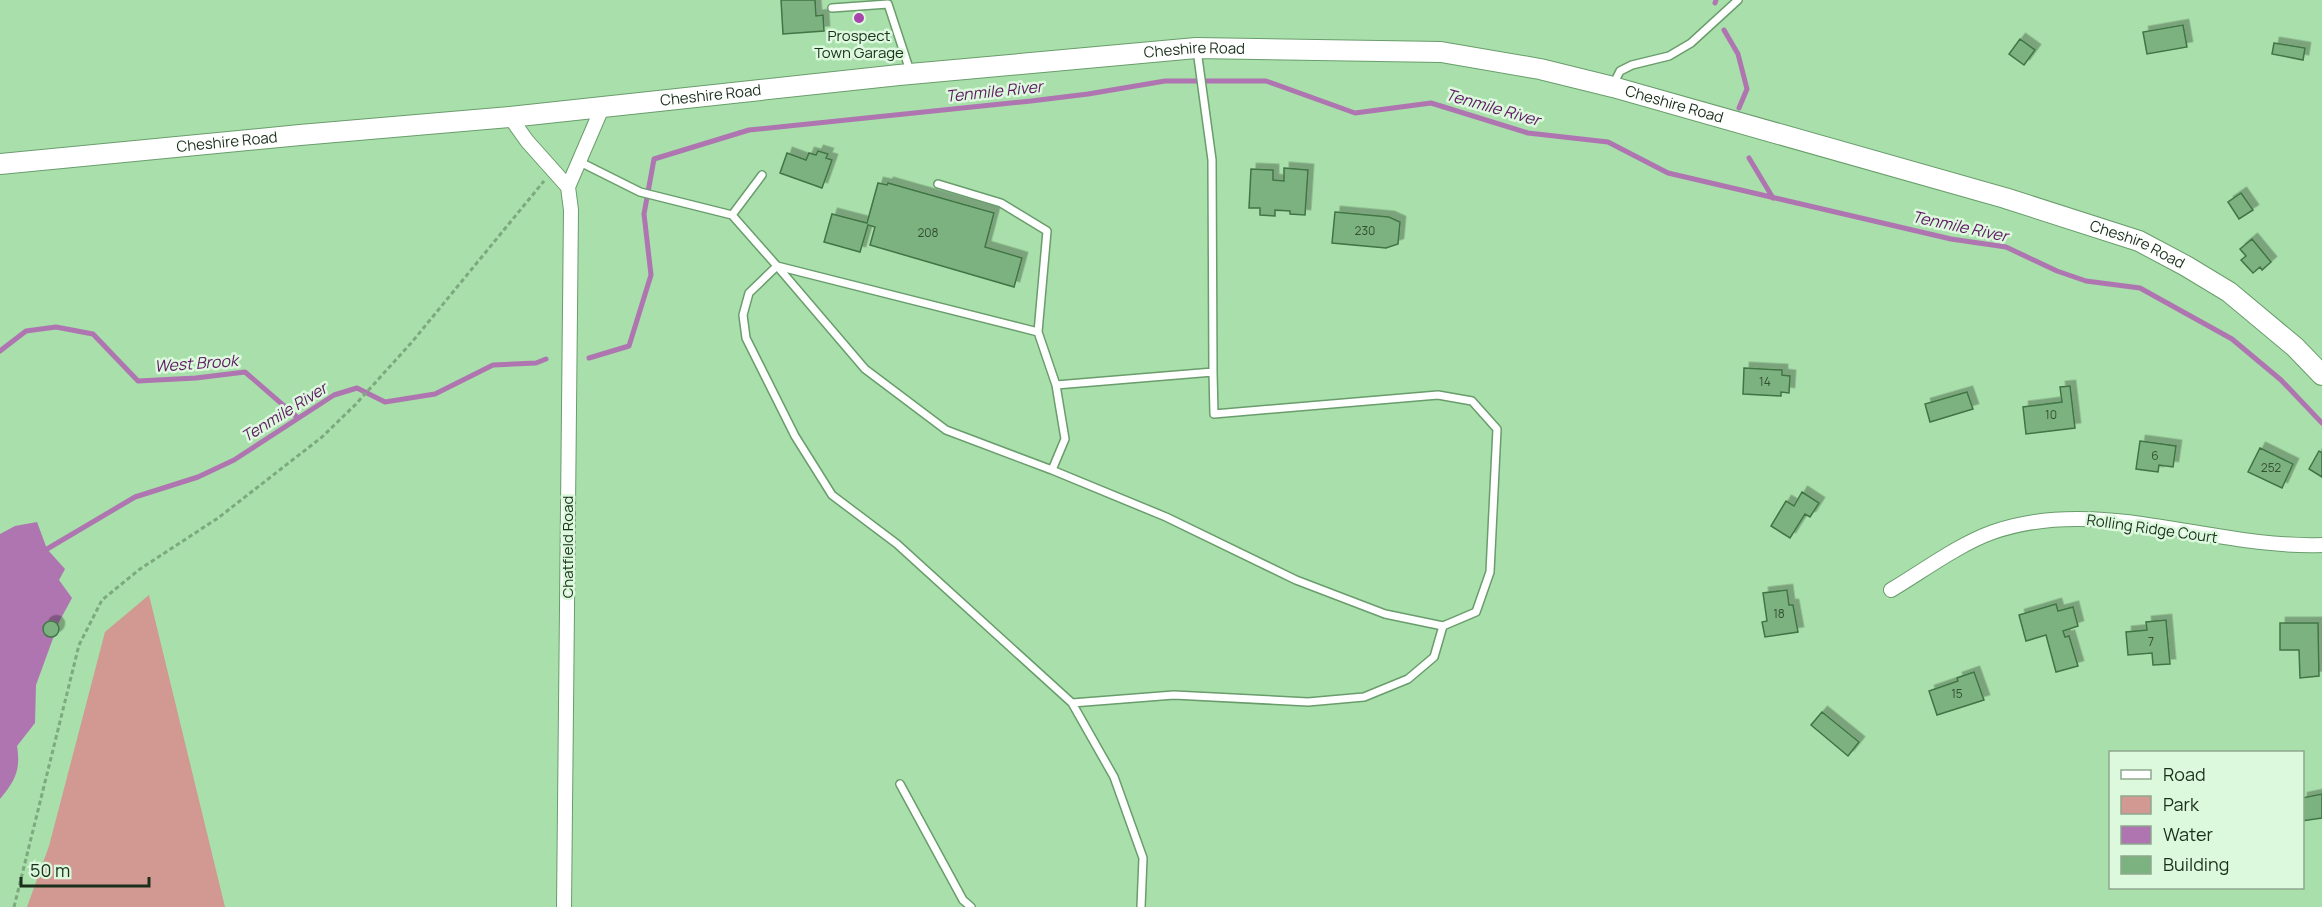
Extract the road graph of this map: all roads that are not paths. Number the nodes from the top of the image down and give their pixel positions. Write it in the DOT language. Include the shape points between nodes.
graph roads {
  1 [pos="1738,0"];
  2 [pos="832,8"];
  3 [pos="1196,48"];
  4 [pos="910,74"];
  5 [pos="1612,87"];
  6 [pos="602,108"];
  7 [pos="510,117"];
  8 [pos="578,161"];
  9 [pos="0,164"];
  10 [pos="762,175"];
  11 [pos="938,184"];
  12 [pos="568,187"];
  13 [pos="732,215"];
  14 [pos="777,266"];
  15 [pos="1038,332"];
  16 [pos="1213,372"];
  17 [pos="2322,375"];
  18 [pos="1056,385"];
  19 [pos="1052,470"];
  20 [pos="2322,545"];
  21 [pos="1891,591"];
  22 [pos="1443,626"];
  23 [pos="1072,703"];
  24 [pos="900,784"];
  25 [pos="564,907"];
  26 [pos="971,907"];
  27 [pos="1142,907"];
  1 -- 5 [label="lane" via="1691,43 1669,56 1632,64 1620,71"];
  2 -- 4 [label="lane" via="888,4"];
  3 -- 4 [label="main road, Cheshire Road"];
  3 -- 5 [label="main road, Cheshire Road" via="1441,52 1540,69"];
  3 -- 16 [label="lane" via="1212,160"];
  4 -- 6 [label="main road, Cheshire Road"];
  5 -- 17 [label="main road, Cheshire Road" via="1994,195 2139,241 2229,292"];
  6 -- 7 [label="main road, Cheshire Road"];
  6 -- 8 [label="street, Chatfield Road"];
  7 -- 9 [label="main road, Cheshire Road"];
  7 -- 12 [label="street"];
  8 -- 12 [label="street, Chatfield Road"];
  8 -- 13 [label="lane" via="640,192"];
  10 -- 13 [label="lane"];
  11 -- 15 [label="lane" via="1001,203 1047,231"];
  12 -- 25 [label="street, Chatfield Road" via="571,219"];
  13 -- 14 [label="lane"];
  14 -- 15 [label="lane"];
  14 -- 19 [label="lane" via="865,369 946,430"];
  14 -- 23 [label="lane" via="749,293 743,315 746,338 795,436 832,495 897,544"];
  15 -- 18 [label="lane"];
  16 -- 18 [label="lane"];
  16 -- 22 [label="lane" via="1214,414 1438,395 1472,401 1497,429 1490,572 1476,612"];
  18 -- 19 [label="lane" via="1065,439"];
  19 -- 22 [label="lane" via="1166,518 1296,580 1385,614"];
  20 -- 21 [label="street, Rolling Ridge Court" via="2232,540 2083,518 2038,521 1993,532"];
  22 -- 23 [label="lane" via="1434,657 1408,679 1364,697 1308,702 1174,695"];
  23 -- 27 [label="lane" via="1114,777 1143,858"];
  24 -- 26 [label="lane" via="963,900"];
}
